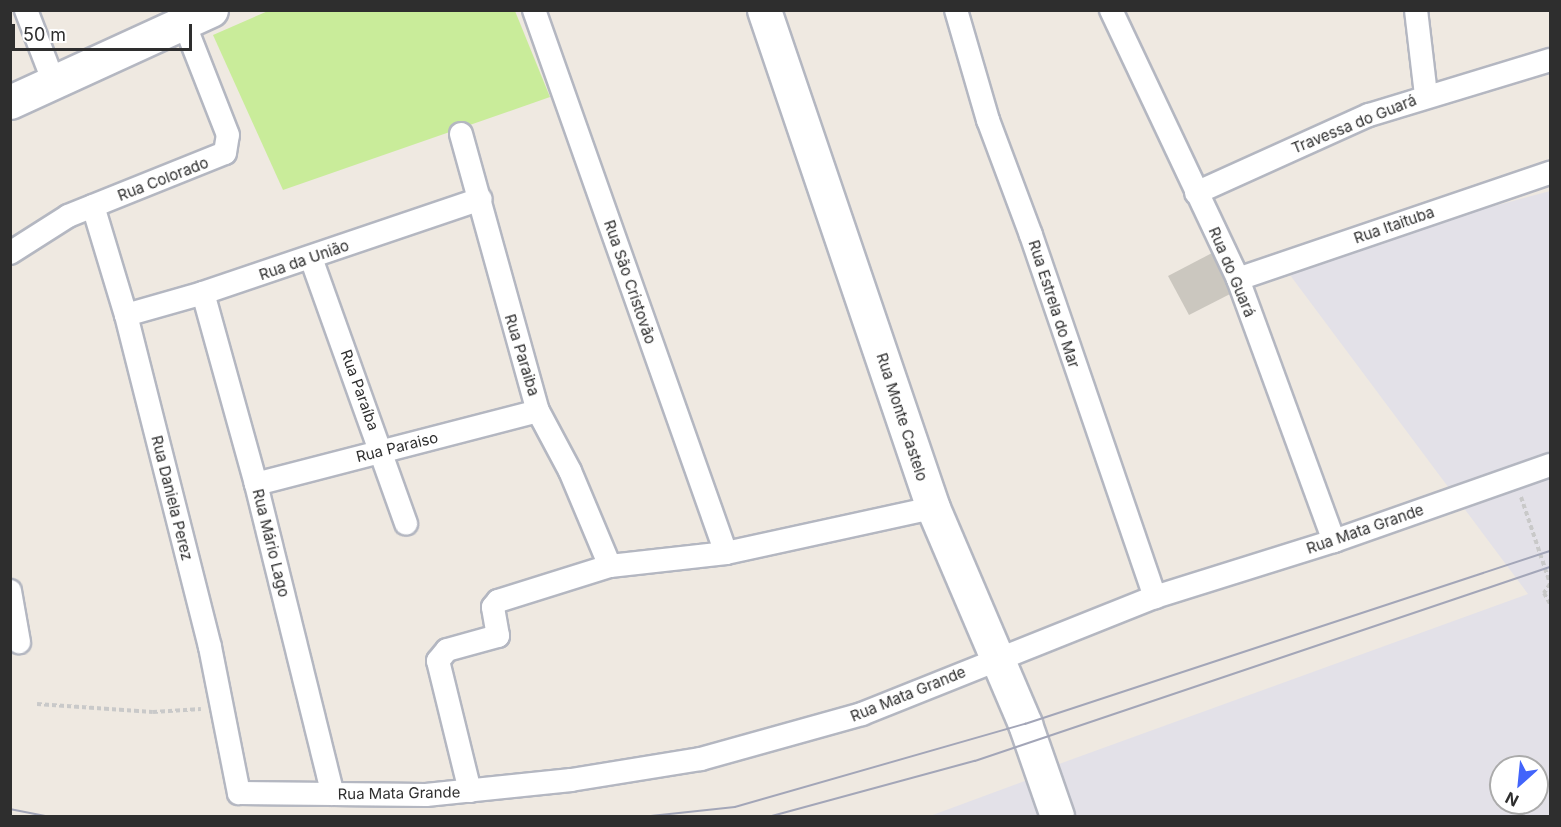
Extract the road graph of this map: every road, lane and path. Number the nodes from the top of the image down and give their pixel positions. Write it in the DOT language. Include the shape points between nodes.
graph roads {
  1 [pos="26,10"];
  2 [pos="534,10"];
  3 [pos="764,10"];
  4 [pos="956,10"];
  5 [pos="1416,10"];
  6 [pos="1113,11"];
  7 [pos="192,15"];
  8 [pos="1551,60"];
  9 [pos="54,83"];
  10 [pos="1426,95"];
  11 [pos="10,102"];
  12 [pos="461,134"];
  13 [pos="1551,172"];
  14 [pos="1196,193"];
  15 [pos="480,199"];
  16 [pos="93,206"];
  17 [pos="10,253"];
  18 [pos="311,258"];
  19 [pos="1238,279"];
  20 [pos="203,293"];
  21 [pos="126,315"];
  22 [pos="538,411"];
  23 [pos="382,450"];
  24 [pos="1551,465"];
  25 [pos="1514,476"];
  26 [pos="256,484"];
  27 [pos="933,508"];
  28 [pos="406,523"];
  29 [pos="1334,541"];
  30 [pos="726,553"];
  31 [pos="609,566"];
  32 [pos="1551,583"];
  33 [pos="10,591"];
  34 [pos="1155,597"];
  35 [pos="1551,604"];
  36 [pos="19,642"];
  37 [pos="996,657"];
  38 [pos="37,704"];
  39 [pos="222,708"];
  40 [pos="470,791"];
  41 [pos="239,793"];
  42 [pos="333,794"];
  43 [pos="1057,816"];
  1 -- 9 [label="street"];
  2 -- 30 [label="street, Rua São Cristovão"];
  3 -- 27 [label="street, Rua Monte Castelo"];
  4 -- 34 [label="street, Rua Estrela do Mar" via="988,120"];
  5 -- 10 [label="street"];
  6 -- 14 [label="street, Rua do Guará"];
  7 -- 9 [label="street"];
  7 -- 16 [label="street, Rua Colorado" via="228,135 225,153"];
  8 -- 10 [label="street, Travessa do Guará"];
  9 -- 11 [label="street"];
  10 -- 14 [label="street, Travessa do Guará" via="1369,115"];
  12 -- 15 [label="street, Rua Paraiba"];
  13 -- 19 [label="street, Rua Itaituba"];
  14 -- 19 [label="street, Rua do Guará"];
  15 -- 18 [label="street, Rua da União"];
  15 -- 22 [label="street, Rua Paraiba"];
  16 -- 17 [label="street, Rua Colorado" via="68,216"];
  16 -- 21 [label="street, Rua Daniela Perez"];
  18 -- 20 [label="street, Rua da União"];
  18 -- 23 [label="street, Rua Paraíba"];
  19 -- 29 [label="street, Rua do Guará"];
  20 -- 21 [label="street, Rua da União"];
  20 -- 26 [label="street, Rua Mário Lago"];
  21 -- 39 [label="street, Rua Daniela Perez"];
  22 -- 23 [label="street, Rua Paraiso"];
  22 -- 31 [label="street, Rua Paraiba" via="570,471"];
  23 -- 26 [label="street, Rua Paraiso"];
  23 -- 28 [label="street, Rua Paraíba"];
  24 -- 25 [label="street, Rua Mata Grande"];
  25 -- 29 [label="street, Rua Mata Grande"];
  25 -- 32 [label="path"];
  26 -- 42 [label="street, Rua Mário Lago"];
  27 -- 30 [label="street"];
  27 -- 37 [label="street, Rua Monte Castelo"];
  29 -- 34 [label="street, Rua Mata Grande"];
  30 -- 31 [label="street"];
  31 -- 40 [label="street" via="498,601 493,607 498,636 447,650 439,657"];
  32 -- 35 [label="path" via="1544,593"];
  33 -- 36 [label="street"];
  34 -- 37 [label="street, Rua Mata Grande"];
  37 -- 40 [label="street, Rua Mata Grande" via="862,714 748,748 571,780"];
  37 -- 43 [label="street, Rua Monte Castelo"];
  38 -- 39 [label="path" via="153,712"];
  39 -- 41 [label="street, Rua Daniela Perez"];
  40 -- 42 [label="street, Rua Mata Grande" via="426,795"];
  41 -- 42 [label="street, Rua Mata Grande"];
}
